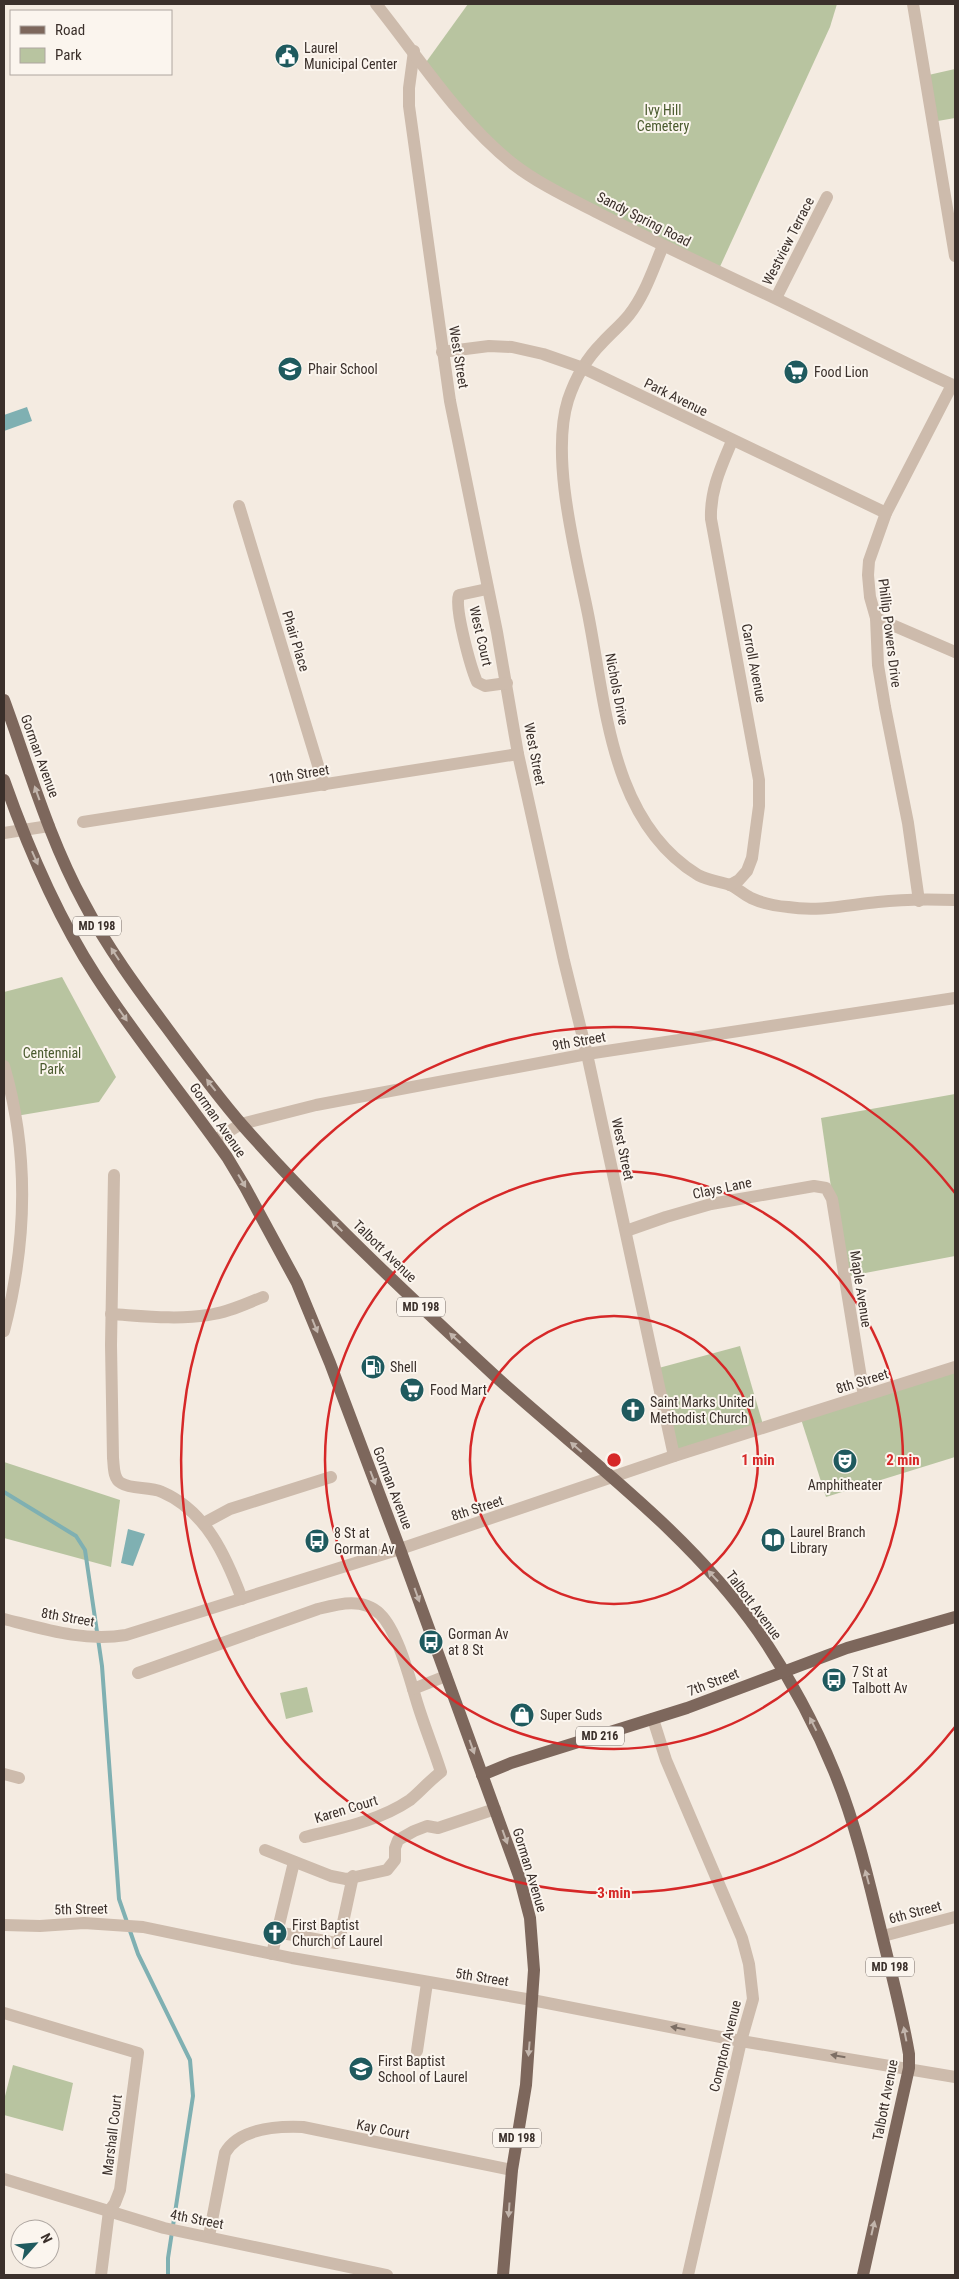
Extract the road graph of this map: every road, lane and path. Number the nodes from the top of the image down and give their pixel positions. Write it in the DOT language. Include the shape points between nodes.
graph roads {
  1 [pos="376,4"];
  2 [pos="913,4"];
  3 [pos="414,51"];
  4 [pos="827,197"];
  5 [pos="663,246"];
  6 [pos="955,256"];
  7 [pos="776,298"];
  8 [pos="442,352"];
  9 [pos="583,368"];
  10 [pos="954,386"];
  11 [pos="732,441"];
  12 [pos="238,506"];
  13 [pos="886,513"];
  14 [pos="487,589"];
  15 [pos="876,618"];
  16 [pos="955,652"];
  17 [pos="507,683"];
  18 [pos="4,700"];
  19 [pos="518,754"];
  20 [pos="4,780"];
  21 [pos="324,785"];
  22 [pos="83,822"];
  23 [pos="49,826"];
  24 [pos="22,830"];
  25 [pos="4,833"];
  26 [pos="730,885"];
  27 [pos="955,900"];
  28 [pos="920,901"];
  29 [pos="955,998"];
  30 [pos="587,1054"];
  31 [pos="4,1066"];
  32 [pos="241,1124"];
  33 [pos="215,1140"];
  34 [pos="114,1176"];
  35 [pos="826,1188"];
  36 [pos="626,1232"];
  37 [pos="8,1289"];
  38 [pos="263,1297"];
  39 [pos="112,1314"];
  40 [pos="4,1331"];
  41 [pos="955,1367"];
  42 [pos="864,1396"];
  43 [pos="674,1456"];
  44 [pos="332,1477"];
  45 [pos="613,1479"];
  46 [pos="204,1524"];
  47 [pos="400,1549"];
  48 [pos="242,1599"];
  49 [pos="955,1617"];
  50 [pos="4,1619"];
  51 [pos="783,1671"];
  52 [pos="138,1673"];
  53 [pos="446,1676"];
  54 [pos="413,1689"];
  55 [pos="652,1719"];
  56 [pos="4,1774"];
  57 [pos="482,1775"];
  58 [pos="19,1778"];
  59 [pos="495,1810"];
  60 [pos="305,1837"];
  61 [pos="265,1850"];
  62 [pos="294,1862"];
  63 [pos="352,1876"];
  64 [pos="955,1917"];
  65 [pos="4,1925"];
  66 [pos="277,1932"];
  67 [pos="883,1936"];
  68 [pos="272,1954"];
  69 [pos="427,1983"];
  70 [pos="532,2000"];
  71 [pos="4,2013"];
  72 [pos="742,2041"];
  73 [pos="417,2051"];
  74 [pos="909,2068"];
  75 [pos="955,2077"];
  76 [pos="512,2170"];
  77 [pos="4,2179"];
  78 [pos="109,2211"];
  79 [pos="209,2236"];
  80 [pos="101,2275"];
  81 [pos="387,2275"];
  82 [pos="503,2275"];
  83 [pos="688,2275"];
  84 [pos="863,2275"];
  1 -- 3 [label="street, Sandy Spring Road"];
  2 -- 6 [label="street"];
  3 -- 5 [label="street, Sandy Spring Road" via="474,128 514,164 552,189"];
  3 -- 8 [label="street, West Street" via="410,106"];
  4 -- 7 [label="street, Westview Terrace"];
  5 -- 7 [label="street, Sandy Spring Road"];
  5 -- 9 [label="street, Nichols Drive" via="634,308"];
  7 -- 10 [label="street, Sandy Spring Road"];
  8 -- 9 [label="street, Park Avenue" via="512,346"];
  8 -- 14 [label="street, West Street"];
  9 -- 11 [label="street, Park Avenue"];
  9 -- 26 [label="street, Nichols Drive" via="568,402 563,437 564,472 578,568 615,751 634,803 662,844 700,876"];
  10 -- 13 [label="street, Phillip Powers Drive"];
  11 -- 13 [label="street, Park Avenue"];
  11 -- 26 [label="street, Carroll Avenue" via="713,488 711,519 756,756 760,806 747,872"];
  12 -- 21 [label="street, Phair Place"];
  13 -- 15 [label="street, Phillip Powers Drive" via="869,561 870,597"];
  14 -- 17 [label="street, West Street"];
  14 -- 17 [label="street, West Court" via="458,595 457,604 477,682 485,686"];
  15 -- 16 [label="street"];
  15 -- 28 [label="street, Phillip Powers Drive" via="878,665"];
  17 -- 19 [label="street, West Street"];
  23 -- 18 [label="main road, Gorman Avenue / MD 198, one-way"];
  19 -- 21 [label="street, 10th Street"];
  19 -- 30 [label="street, West Street"];
  20 -- 24 [label="main road, Gorman Avenue / MD 198"];
  21 -- 22 [label="street, 10th Street"];
  23 -- 24 [label="street"];
  32 -- 23 [label="main road, Gorman Avenue / MD 198, one-way" via="118,959 84,904"];
  24 -- 25 [label="street"];
  24 -- 33 [label="main road, Gorman Avenue / MD 198, one-way" via="44,879 95,974"];
  26 -- 28 [label="street, Nichols Drive" via="752,898 788,908"];
  27 -- 28 [label="street, Nichols Drive"];
  29 -- 30 [label="street, 9th Street"];
  30 -- 32 [label="street, 9th Street" via="309,1106"];
  30 -- 36 [label="street, West Street"];
  31 -- 37 [label="street" via="18,1126 23,1177 22,1232"];
  32 -- 33 [label="street, 9th Street"];
  45 -- 32 [label="main road, Talbott Avenue / MD 198, one-way" via="515,1394 372,1261"];
  33 -- 47 [label="main road, Gorman Avenue / MD 198, one-way" via="245,1186 297,1283"];
  34 -- 39 [label="street"];
  35 -- 36 [label="street, Clays Lane" via="814,1186 730,1200 691,1209"];
  35 -- 42 [label="street, Maple Avenue" via="832,1199"];
  36 -- 43 [label="street, West Street"];
  37 -- 40 [label="street"];
  38 -- 39 [label="street" via="208,1316"];
  39 -- 46 [label="street" via="115,1476 124,1485 159,1490 175,1498"];
  41 -- 42 [label="street, 8th Street"];
  42 -- 43 [label="street, 8th Street"];
  43 -- 45 [label="street, 8th Street"];
  44 -- 46 [label="street" via="230,1509"];
  45 -- 47 [label="street, 8th Street"];
  51 -- 45 [label="main road, Talbott Avenue / MD 198, one-way" via="732,1597 658,1519"];
  46 -- 48 [label="street" via="230,1566"];
  47 -- 48 [label="street, 8th Street"];
  47 -- 53 [label="main road, Gorman Avenue / MD 198, one-way"];
  48 -- 50 [label="street, 8th Street" via="111,1637 71,1635"];
  49 -- 51 [label="main road, 7th Street / MD 216" via="878,1638"];
  51 -- 55 [label="main road, 7th Street / MD 216"];
  67 -- 51 [label="main road, Talbott Avenue / MD 198, one-way" via="836,1774 810,1718"];
  52 -- 54 [label="street" via="318,1609 358,1603 380,1614 388,1626"];
  53 -- 54 [label="street"];
  53 -- 57 [label="main road, Gorman Avenue / MD 198, one-way"];
  54 -- 60 [label="street, Karen Court" via="441,1772 412,1798 388,1812 365,1822"];
  55 -- 57 [label="main road, 7th Street / MD 216"];
  55 -- 72 [label="street, Compton Avenue" via="666,1760 742,1938 753,1999"];
  56 -- 58 [label="street"];
  57 -- 59 [label="main road, Gorman Avenue / MD 198"];
  59 -- 63 [label="street" via="438,1828 427,1826 414,1831 398,1840 395,1860 387,1870"];
  59 -- 70 [label="main road, Gorman Avenue / MD 198, one-way" via="530,1918 534,1952"];
  61 -- 62 [label="street"];
  62 -- 63 [label="street" via="330,1876 346,1879"];
  62 -- 66 [label="street"];
  63 -- 66 [label="street" via="336,1944"];
  64 -- 67 [label="street, 6th Street"];
  65 -- 68 [label="street, 5th Street" via="114,1923"];
  66 -- 68 [label="street"];
  74 -- 67 [label="main road, Talbott Avenue / MD 198, one-way" via="906,2039"];
  68 -- 69 [label="street, 5th Street"];
  69 -- 70 [label="street, 5th Street"];
  69 -- 73 [label="street"];
  72 -- 70 [label="street, 5th Street, one-way"];
  70 -- 76 [label="main road, Gorman Avenue / MD 198, one-way" via="526,2084"];
  71 -- 78 [label="street, Marshall Court" via="138,2053 120,2190"];
  74 -- 72 [label="street, 5th Street, one-way"];
  72 -- 83 [label="street, Compton Avenue"];
  74 -- 75 [label="street, 5th Street"];
  84 -- 74 [label="main road, Talbott Avenue / MD 198, one-way"];
  76 -- 79 [label="street, Kay Court" via="303,2127 278,2127 230,2144 225,2153"];
  76 -- 82 [label="main road, Gorman Avenue / MD 198, one-way"];
  77 -- 78 [label="street, 4th Street"];
  78 -- 79 [label="street, 4th Street" via="164,2228"];
  78 -- 80 [label="street, Marshall Court"];
  79 -- 81 [label="street, 4th Street"];
}
